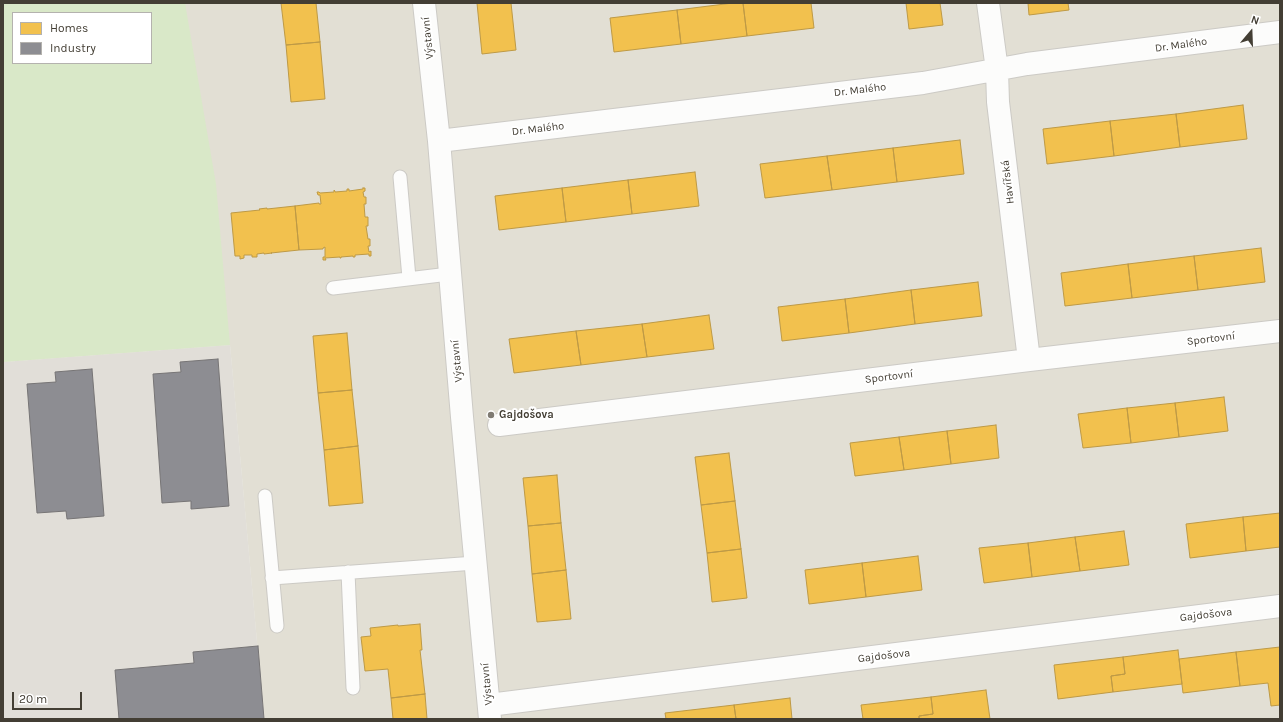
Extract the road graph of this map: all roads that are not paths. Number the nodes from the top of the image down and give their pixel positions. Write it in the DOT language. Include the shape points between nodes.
graph roads {
  1 [pos="424,3"];
  2 [pos="988,3"];
  3 [pos="1280,32"];
  4 [pos="997,70"];
  5 [pos="439,141"];
  6 [pos="400,177"];
  7 [pos="449,274"];
  8 [pos="409,278"];
  9 [pos="333,288"];
  10 [pos="1280,331"];
  11 [pos="1028,360"];
  12 [pos="499,426"];
  13 [pos="265,496"];
  14 [pos="475,563"];
  15 [pos="348,572"];
  16 [pos="272,578"];
  17 [pos="1280,606"];
  18 [pos="277,626"];
  19 [pos="353,688"];
  20 [pos="489,712"];
  1 -- 5 [label="street, Výstavní"];
  2 -- 4 [label="street, Havířská"];
  3 -- 4 [label="street, Dr. Malého"];
  4 -- 5 [label="street, Dr. Malého" via="915,84"];
  4 -- 11 [label="street, Havířská" via="998,102"];
  5 -- 7 [label="street, Výstavní"];
  6 -- 8 [label="lane"];
  7 -- 8 [label="lane"];
  7 -- 14 [label="street, Výstavní"];
  8 -- 9 [label="lane"];
  10 -- 11 [label="street, Sportovní"];
  11 -- 12 [label="street, Sportovní"];
  13 -- 16 [label="lane"];
  14 -- 15 [label="lane"];
  14 -- 20 [label="street, Výstavní"];
  15 -- 16 [label="lane"];
  15 -- 19 [label="lane"];
  16 -- 18 [label="lane"];
  17 -- 20 [label="street, Gajdošova"];
}
